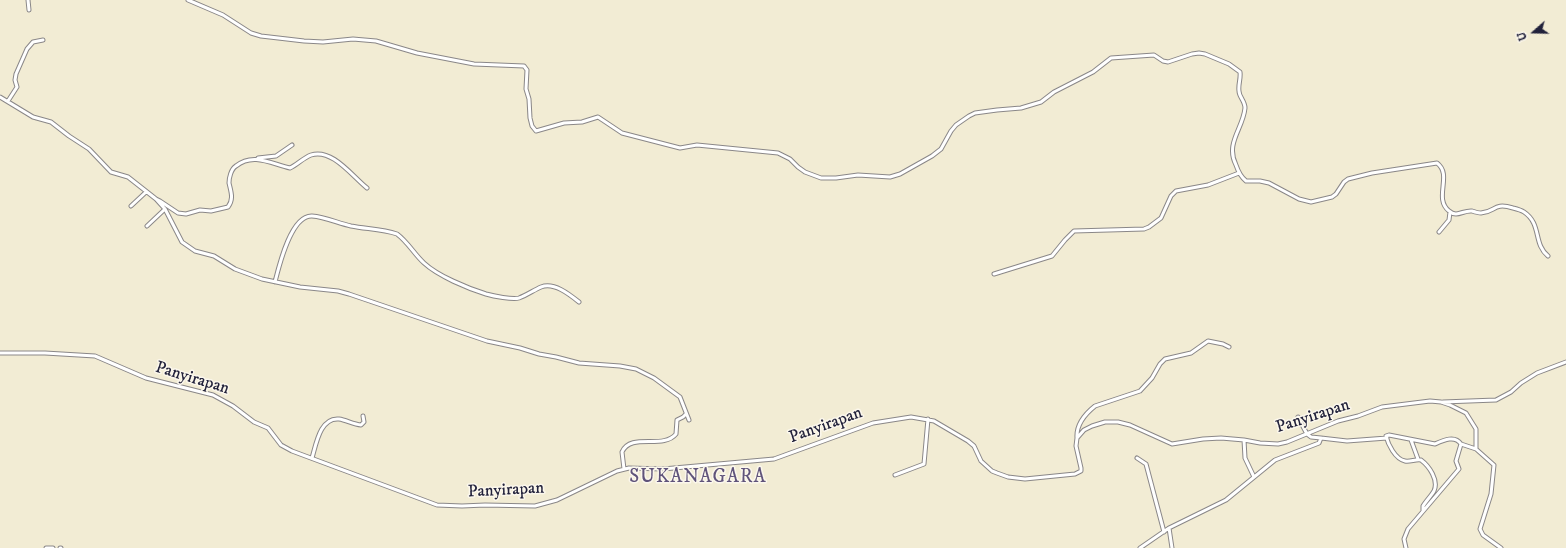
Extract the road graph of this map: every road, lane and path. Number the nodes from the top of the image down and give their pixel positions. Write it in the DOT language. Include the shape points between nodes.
graph roads {
  1 [pos="28,0"];
  2 [pos="188,0"];
  3 [pos="29,10"];
  4 [pos="43,40"];
  5 [pos="0,96"];
  6 [pos="8,101"];
  7 [pos="292,146"];
  8 [pos="254,159"];
  9 [pos="1239,173"];
  10 [pos="367,188"];
  11 [pos="146,192"];
  12 [pos="156,199"];
  13 [pos="131,206"];
  14 [pos="165,209"];
  15 [pos="1450,212"];
  16 [pos="147,226"];
  17 [pos="1439,232"];
  18 [pos="1548,256"];
  19 [pos="994,274"];
  20 [pos="275,282"];
  21 [pos="579,302"];
  22 [pos="1229,347"];
  23 [pos="0,353"];
  24 [pos="1566,362"];
  25 [pos="1441,402"];
  26 [pos="686,413"];
  27 [pos="363,416"];
  28 [pos="1298,417"];
  29 [pos="928,419"];
  30 [pos="689,420"];
  31 [pos="1307,434"];
  32 [pos="1077,438"];
  33 [pos="1321,438"];
  34 [pos="1386,438"];
  35 [pos="1244,440"];
  36 [pos="1411,440"];
  37 [pos="1461,444"];
  38 [pos="1476,448"];
  39 [pos="312,458"];
  40 [pos="1137,458"];
  41 [pos="1418,460"];
  42 [pos="624,469"];
  43 [pos="894,475"];
  44 [pos="1254,477"];
  45 [pos="1423,511"];
  46 [pos="1169,528"];
  47 [pos="1164,532"];
  48 [pos="46,548"];
  49 [pos="53,548"];
  50 [pos="1140,548"];
  51 [pos="1172,548"];
  52 [pos="1406,548"];
  53 [pos="1501,548"];
  1 -- 3 [label="street"];
  2 -- 9 [label="street" via="222,14 251,33 261,36 304,42 353,39 376,41 417,53 474,64 524,66 527,70 526,89 530,118 536,131 598,117 622,133 680,148 697,145 778,153 805,172 826,179 858,175 885,178 900,174 941,149 951,131 965,118 975,113 1013,110 1041,102 1054,92 1093,72 1108,59 1154,55 1168,62 1199,53 1229,64 1240,72 1238,92 1245,109 1232,154"];
  4 -- 6 [label="street" via="33,42 26,49 16,77 16,87"];
  5 -- 6 [label="street"];
  6 -- 11 [label="street" via="33,117 51,122 90,149 111,172 128,177"];
  7 -- 8 [label="street" via="276,156"];
  8 -- 10 [label="street" via="290,168 311,155 321,155 342,163"];
  8 -- 12 [label="street" via="240,163 233,169 229,181 232,199 228,207 183,214"];
  9 -- 15 [label="street" via="1246,181 1269,183 1299,199 1312,202 1332,198 1348,179 1437,164 1443,174 1442,201"];
  9 -- 19 [label="street" via="1208,185 1176,191 1161,218 1149,227 1138,230 1074,231 1052,256"];
  11 -- 12 [label="street"];
  11 -- 13 [label="street"];
  12 -- 14 [label="street"];
  14 -- 16 [label="street"];
  14 -- 20 [label="street" via="180,240 191,249 214,256 235,269"];
  15 -- 17 [label="street" via="1449,220"];
  15 -- 18 [label="street" via="1482,213 1504,205 1518,209 1535,223 1540,246"];
  20 -- 21 [label="street" via="283,252 297,224 311,216 397,234 427,266 487,294 520,298 550,285 570,294"];
  20 -- 26 [label="street" via="338,291 463,334 566,360 631,368 654,378 673,391 680,397"];
  22 -- 32 [label="street" via="1208,341 1190,353 1165,359 1140,391 1095,406 1089,411 1077,428"];
  23 -- 39 [label="street, Panyirapan" via="95,356 146,378 213,396 268,428 284,447"];
  24 -- 25 [label="street" via="1537,373 1496,400"];
  25 -- 31 [label="street, Panyirapan" via="1390,406 1338,421"];
  25 -- 38 [label="street, Panyirapan" via="1462,410 1471,420 1476,429"];
  26 -- 30 [label="street"];
  26 -- 42 [label="street" via="677,420 676,434 672,438 626,445 622,452"];
  27 -- 39 [label="street" via="364,422 360,425 338,419 328,422 321,430"];
  28 -- 31 [label="street"];
  29 -- 32 [label="street, Panyirapan" via="968,441 974,446 981,461 992,471 1019,479 1079,472 1082,468 1076,446"];
  29 -- 42 [label="street, Panyirapan" via="906,417 873,423 774,459 663,469"];
  29 -- 43 [label="street" via="924,464"];
  31 -- 33 [label="street"];
  31 -- 35 [label="street, Panyirapan" via="1278,444"];
  32 -- 35 [label="street, Panyirapan" via="1092,426 1118,422 1172,444 1213,438"];
  33 -- 34 [label="street" via="1347,441"];
  33 -- 44 [label="street" via="1319,443 1275,460"];
  34 -- 36 [label="street" via="1388,435"];
  34 -- 41 [label="street" via="1392,450 1401,459"];
  35 -- 44 [label="street" via="1245,458"];
  36 -- 37 [label="street" via="1436,444 1450,438"];
  36 -- 41 [label="street"];
  37 -- 38 [label="street"];
  37 -- 45 [label="street" via="1456,461 1459,469"];
  38 -- 53 [label="street" via="1494,467 1491,494 1480,529 1483,535"];
  39 -- 42 [label="street, Panyirapan" via="437,505 462,506 535,506 549,503"];
  40 -- 47 [label="street" via="1146,464"];
  41 -- 45 [label="street" via="1430,470 1435,486 1423,506"];
  44 -- 46 [label="street" via="1218,505"];
  45 -- 52 [label="street" via="1405,534"];
  46 -- 47 [label="street"];
  46 -- 51 [label="street"];
  47 -- 50 [label="street"];
  48 -- 49 [label="street"];
}
